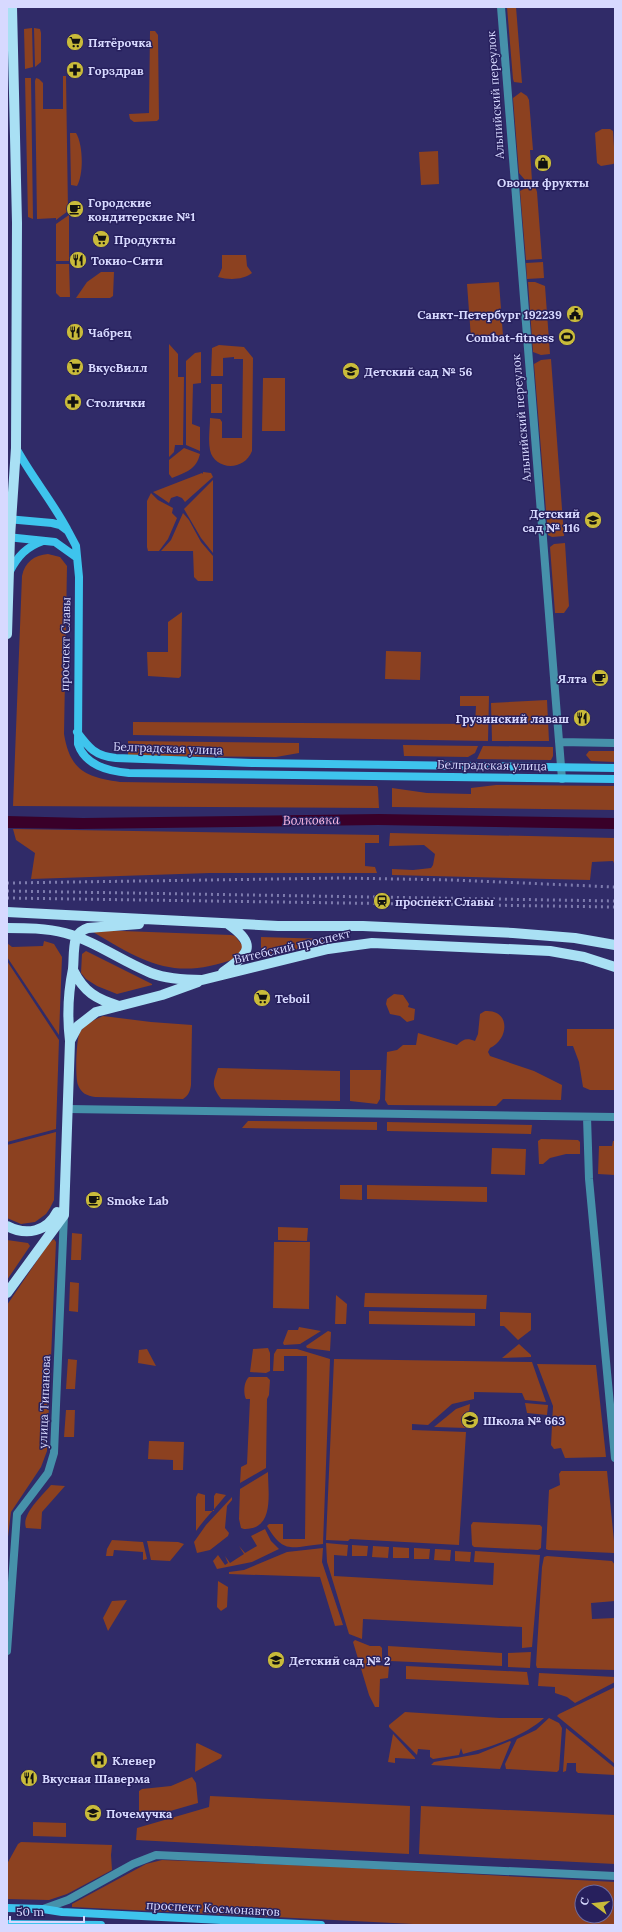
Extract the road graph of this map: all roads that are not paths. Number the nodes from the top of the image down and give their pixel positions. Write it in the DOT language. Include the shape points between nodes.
graph roads {
  1 [pos="12,7"];
  2 [pos="501,7"];
  3 [pos="16,448"];
  4 [pos="9,519"];
  5 [pos="68,531"];
  6 [pos="9,537"];
  7 [pos="45,540"];
  8 [pos="76,557"];
  9 [pos="9,573"];
  10 [pos="7,634"];
  11 [pos="77,731"];
  12 [pos="559,742"];
  13 [pos="615,743"];
  14 [pos="561,768"];
  15 [pos="615,768"];
  16 [pos="562,779"];
  17 [pos="615,779"];
  18 [pos="7,912"];
  19 [pos="163,920"];
  20 [pos="228,924"];
  21 [pos="7,928"];
  22 [pos="77,937"];
  23 [pos="615,945"];
  24 [pos="615,967"];
  25 [pos="73,970"];
  26 [pos="217,976"];
  27 [pos="202,980"];
  28 [pos="119,1006"];
  29 [pos="70,1041"];
  30 [pos="68,1109"];
  31 [pos="587,1117"];
  32 [pos="615,1117"];
  33 [pos="62,1211"];
  34 [pos="7,1226"];
  35 [pos="7,1293"];
  36 [pos="615,1458"];
  37 [pos="7,1651"];
  38 [pos="615,1876"];
  39 [pos="7,1908"];
  40 [pos="42,1909"];
  41 [pos="7,1924"];
  42 [pos="101,1925"];
  43 [pos="321,1925"];
  1 -- 3 [label="main road" via="17,223"];
  2 -- 12 [label="street, Альпийский переулок"];
  3 -- 4 [label="main road"];
  3 -- 5 [label="street, проспект Славы"];
  4 -- 5 [label="street" via="52,523"];
  4 -- 6 [label="main road"];
  5 -- 8 [label="street, проспект Славы" via="76,546"];
  6 -- 7 [label="street"];
  6 -- 9 [label="main road"];
  7 -- 8 [label="street" via="61,545"];
  7 -- 9 [label="street" via="28,547 20,554"];
  8 -- 11 [label="street, проспект Славы"];
  9 -- 10 [label="main road"];
  11 -- 14 [label="street, Белградская улица" via="90,749 98,754 116,758"];
  11 -- 16 [label="street, Белградская улица" via="81,753 87,760 120,772"];
  12 -- 13 [label="street"];
  12 -- 14 [label="street, Альпийский переулок"];
  14 -- 15 [label="street, Белградская улица"];
  14 -- 16 [label="street, Альпийский переулок"];
  16 -- 17 [label="street, Белградская улица"];
  18 -- 19 [label="main road, Витебский проспект"];
  19 -- 20 [label="main road, Витебский проспект"];
  19 -- 22 [label="main road" via="118,927 88,928 82,930"];
  20 -- 23 [label="main road, Витебский проспект" via="363,926 513,933 575,938"];
  20 -- 26 [label="main road" via="245,939 246,953 238,962"];
  21 -- 22 [label="main road, Витебский проспект" via="40,928"];
  22 -- 25 [label="main road"];
  22 -- 27 [label="main road, Витебский проспект" via="156,975 172,979"];
  24 -- 26 [label="main road, Витебский проспект" via="584,957 550,951 372,943 338,947"];
  25 -- 28 [label="main road" via="78,982 90,993"];
  25 -- 29 [label="main road" via="68,1010"];
  26 -- 27 [label="main road, Витебский проспект"];
  27 -- 28 [label="main road" via="162,996"];
  28 -- 29 [label="main road" via="90,1015 78,1026"];
  29 -- 30 [label="main road"];
  30 -- 31 [label="street"];
  30 -- 33 [label="main road" via="65,1198"];
  31 -- 32 [label="street"];
  31 -- 36 [label="street" via="589,1179"];
  33 -- 34 [label="main road" via="34,1231 18,1231"];
  33 -- 35 [label="main road"];
  33 -- 37 [label="street, улица Типанова" via="54,1453 48,1473 17,1514"];
  38 -- 40 [label="street" via="156,1855 133,1864 68,1900"];
  39 -- 40 [label="street, проспект Космонавтов"];
  40 -- 43 [label="street, проспект Космонавтов"];
  41 -- 42 [label="street"];
}
